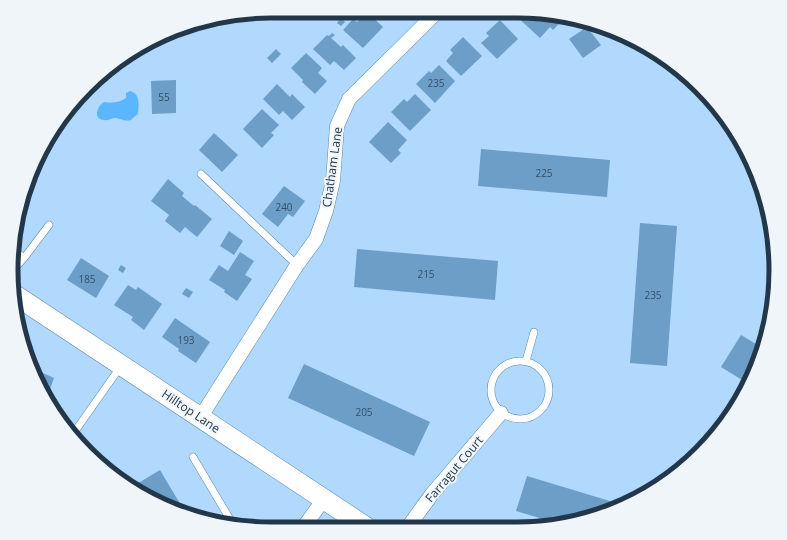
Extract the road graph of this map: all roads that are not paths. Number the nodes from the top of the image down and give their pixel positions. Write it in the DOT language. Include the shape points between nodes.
graph roads {
  1 [pos="431,18"];
  2 [pos="201,174"];
  3 [pos="49,225"];
  4 [pos="19,254"];
  5 [pos="24,258"];
  6 [pos="18,264"];
  7 [pos="297,265"];
  8 [pos="20,298"];
  9 [pos="534,332"];
  10 [pos="526,361"];
  11 [pos="121,365"];
  12 [pos="501,413"];
  13 [pos="200,418"];
  14 [pos="76,430"];
  15 [pos="193,457"];
  16 [pos="324,499"];
  17 [pos="230,519"];
  18 [pos="307,522"];
  19 [pos="358,522"];
  20 [pos="412,522"];
  1 -- 7 [label="street, Chatham Lane" via="350,99 337,126 333,181 326,211 316,239"];
  2 -- 7 [label="lane"];
  3 -- 5 [label="lane"];
  4 -- 5 [label="lane"];
  5 -- 6 [label="lane"];
  7 -- 13 [label="street, Chatham Lane"];
  8 -- 11 [label="street, Hilltop Lane"];
  9 -- 10 [label="lane"];
  10 -- 12 [label="lane" via="511,362 501,368 494,377 492,399"];
  10 -- 12 [label="lane" via="543,370 550,392 547,403 540,412 530,418 518,420"];
  11 -- 13 [label="street, Hilltop Lane"];
  11 -- 14 [label="lane"];
  12 -- 20 [label="street, Farragut Court" via="432,494"];
  13 -- 16 [label="street, Hilltop Lane"];
  15 -- 17 [label="lane"];
  16 -- 18 [label="street"];
  16 -- 19 [label="street, Hilltop Lane"];
}
